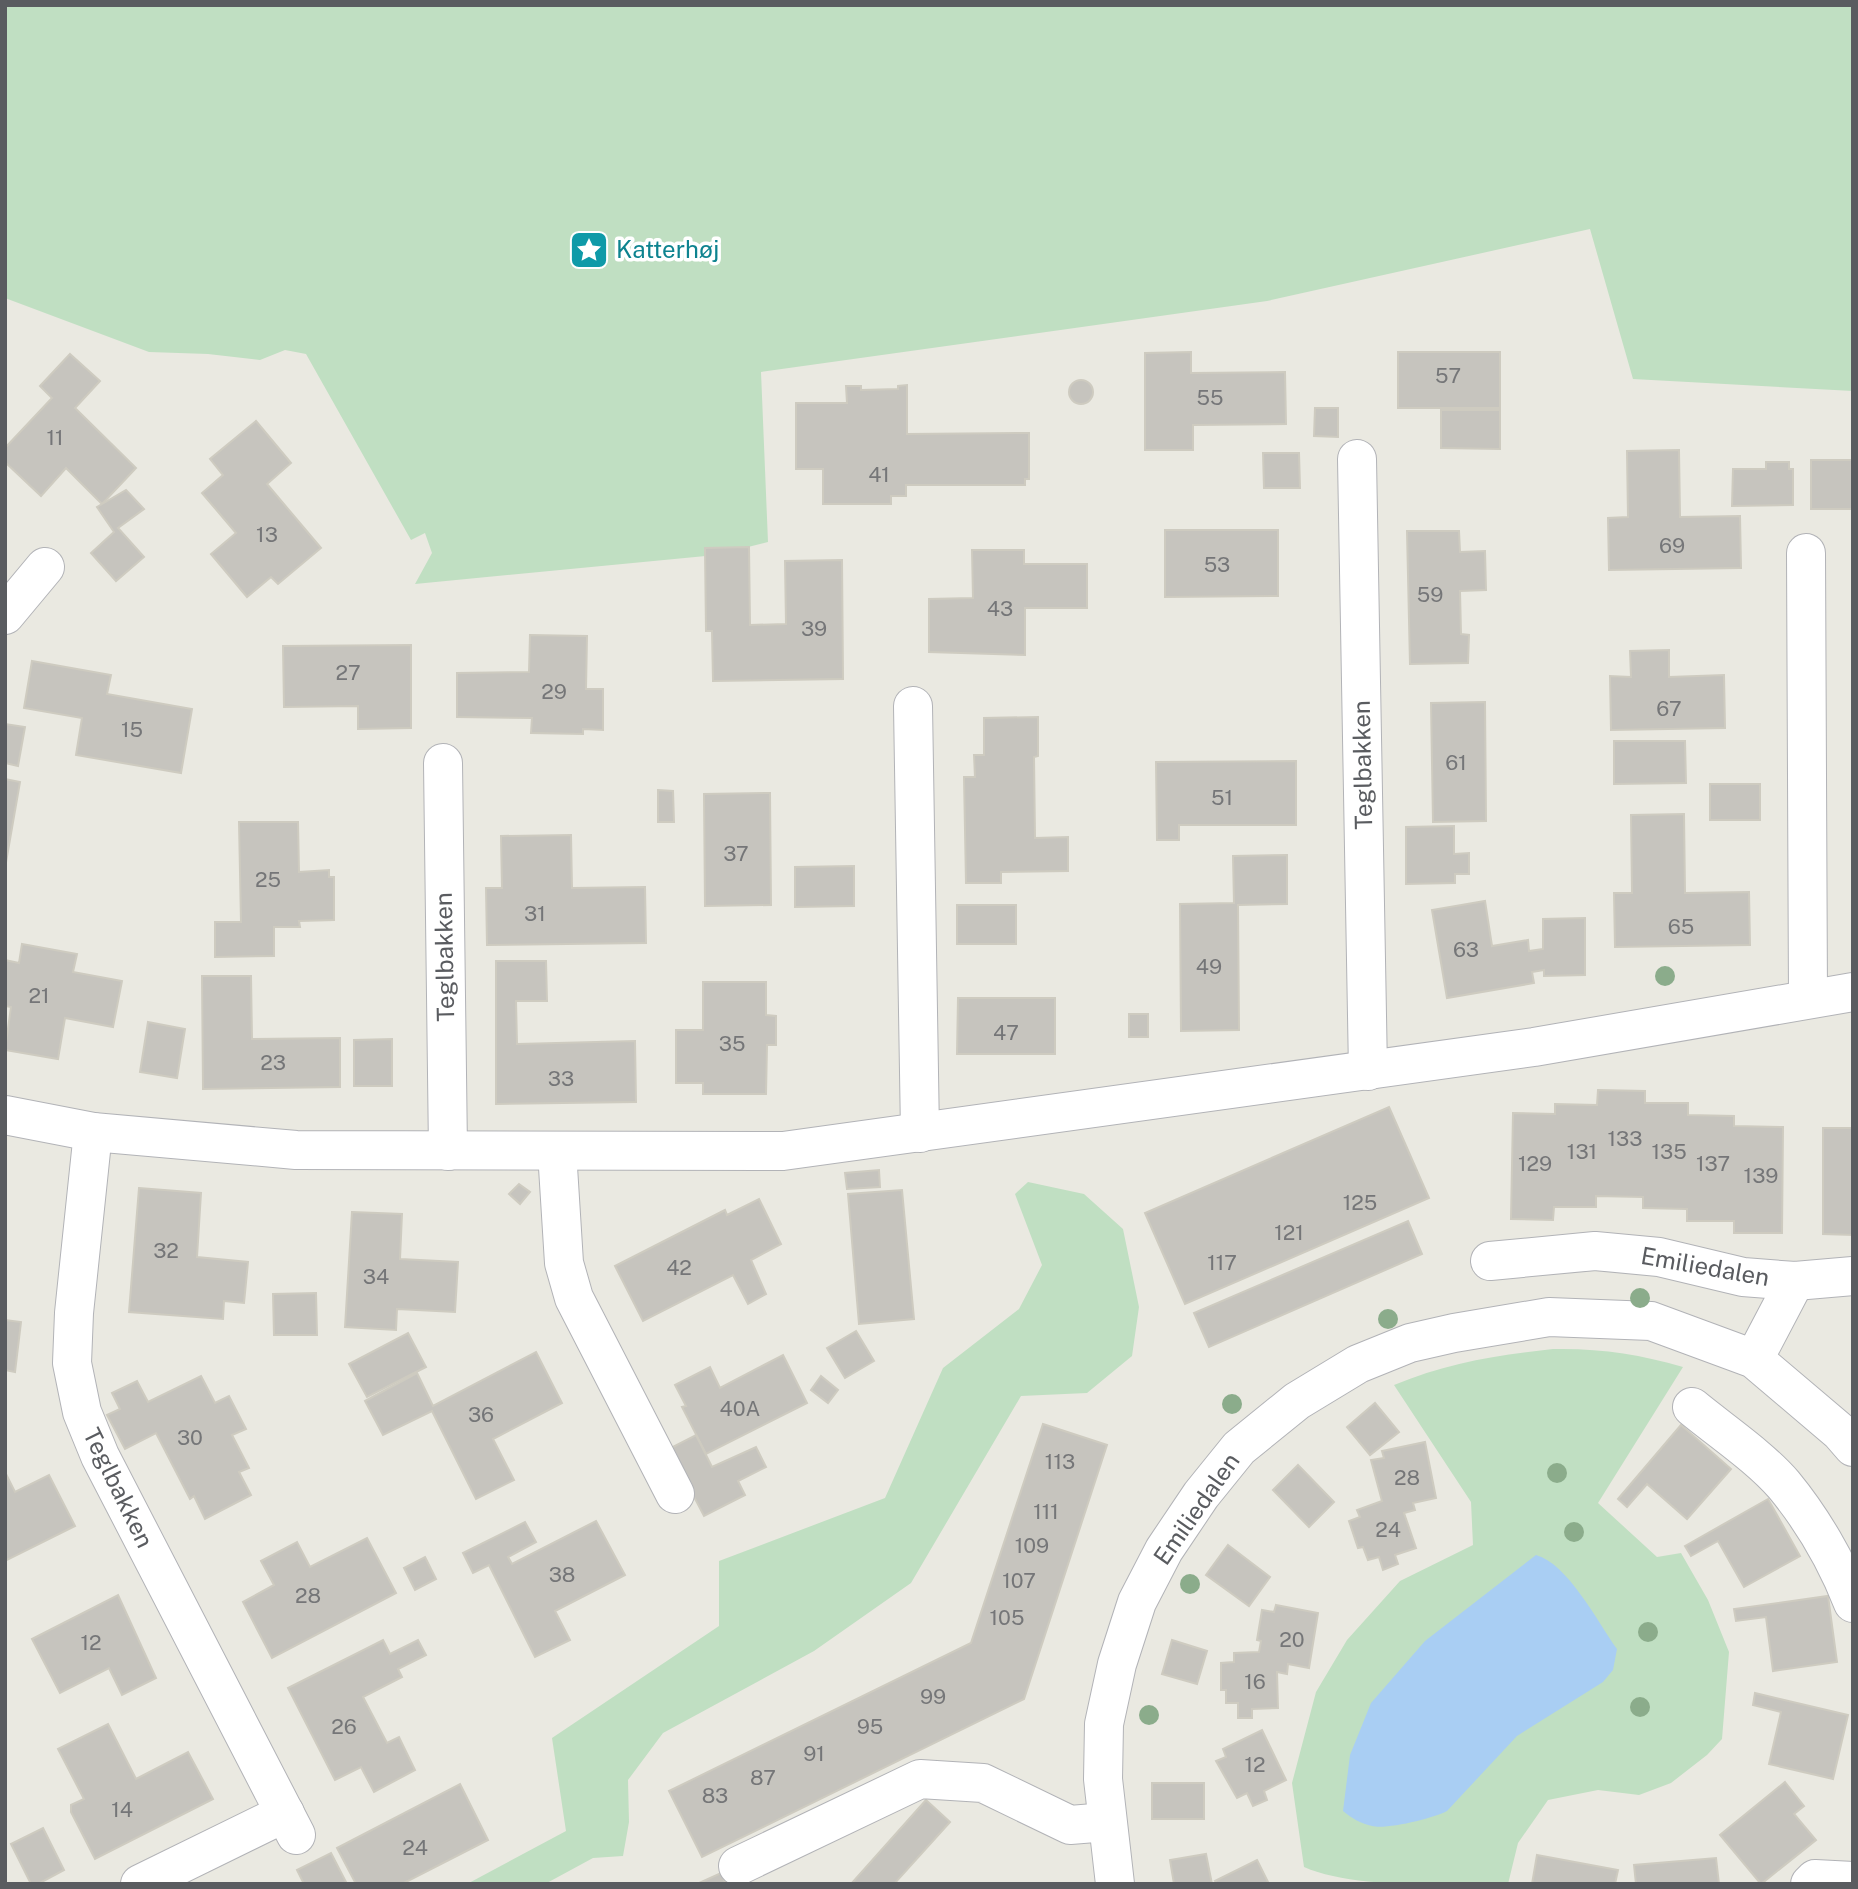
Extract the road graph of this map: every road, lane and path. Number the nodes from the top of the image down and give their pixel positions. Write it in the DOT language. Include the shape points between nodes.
graph roads {
  1 [pos="1357,459"];
  2 [pos="1807,553"];
  3 [pos="45,567"];
  4 [pos="5,615"];
  5 [pos="913,706"];
  6 [pos="443,763"];
  7 [pos="1853,992"];
  8 [pos="1808,999"];
  9 [pos="1368,1071"];
  10 [pos="5,1115"];
  11 [pos="93,1132"];
  12 [pos="920,1132"];
  13 [pos="447,1151"];
  14 [pos="557,1151"];
  15 [pos="1490,1261"];
  16 [pos="1853,1276"];
  17 [pos="1795,1281"];
  18 [pos="1754,1359"];
  19 [pos="1692,1407"];
  20 [pos="1853,1447"];
  21 [pos="675,1494"];
  22 [pos="1849,1583"];
  23 [pos="1107,1822"];
  24 [pos="738,1866"];
  25 [pos="1853,1881"];
  26 [pos="140,1884"];
  27 [pos="1115,1884"];
  28 [pos="1810,1884"];
  1 -- 9 [label="street, Teglbakken"];
  2 -- 8 [label="street"];
  3 -- 4 [label="street"];
  5 -- 12 [label="street"];
  6 -- 13 [label="street, Teglbakken"];
  7 -- 8 [label="street"];
  8 -- 9 [label="street"];
  9 -- 12 [label="street"];
  10 -- 11 [label="street"];
  11 -- 13 [label="street" via="296,1150"];
  11 -- 26 [label="street, Teglbakken" via="72,1363 82,1412 100,1456 291,1824"];
  12 -- 14 [label="street" via="783,1151"];
  13 -- 14 [label="street"];
  14 -- 21 [label="street" via="564,1263 574,1298"];
  15 -- 17 [label="street, Emiliedalen" via="1595,1251 1659,1257 1743,1277"];
  16 -- 17 [label="street, Emiliedalen"];
  17 -- 18 [label="street, Emiliedalen"];
  18 -- 20 [label="street, Emiliedalen"];
  18 -- 23 [label="street, Emiliedalen" via="1651,1321 1549,1317 1410,1343 1358,1364 1297,1401 1239,1448 1201,1495 1164,1550 1138,1602 1117,1664 1104,1724"];
  19 -- 22 [label="street" via="1783,1484"];
  23 -- 24 [label="street" via="1070,1825 983,1783 920,1779"];
  23 -- 27 [label="street, Emiliedalen"];
  25 -- 28 [label="street" via="1815,1879"];
}
